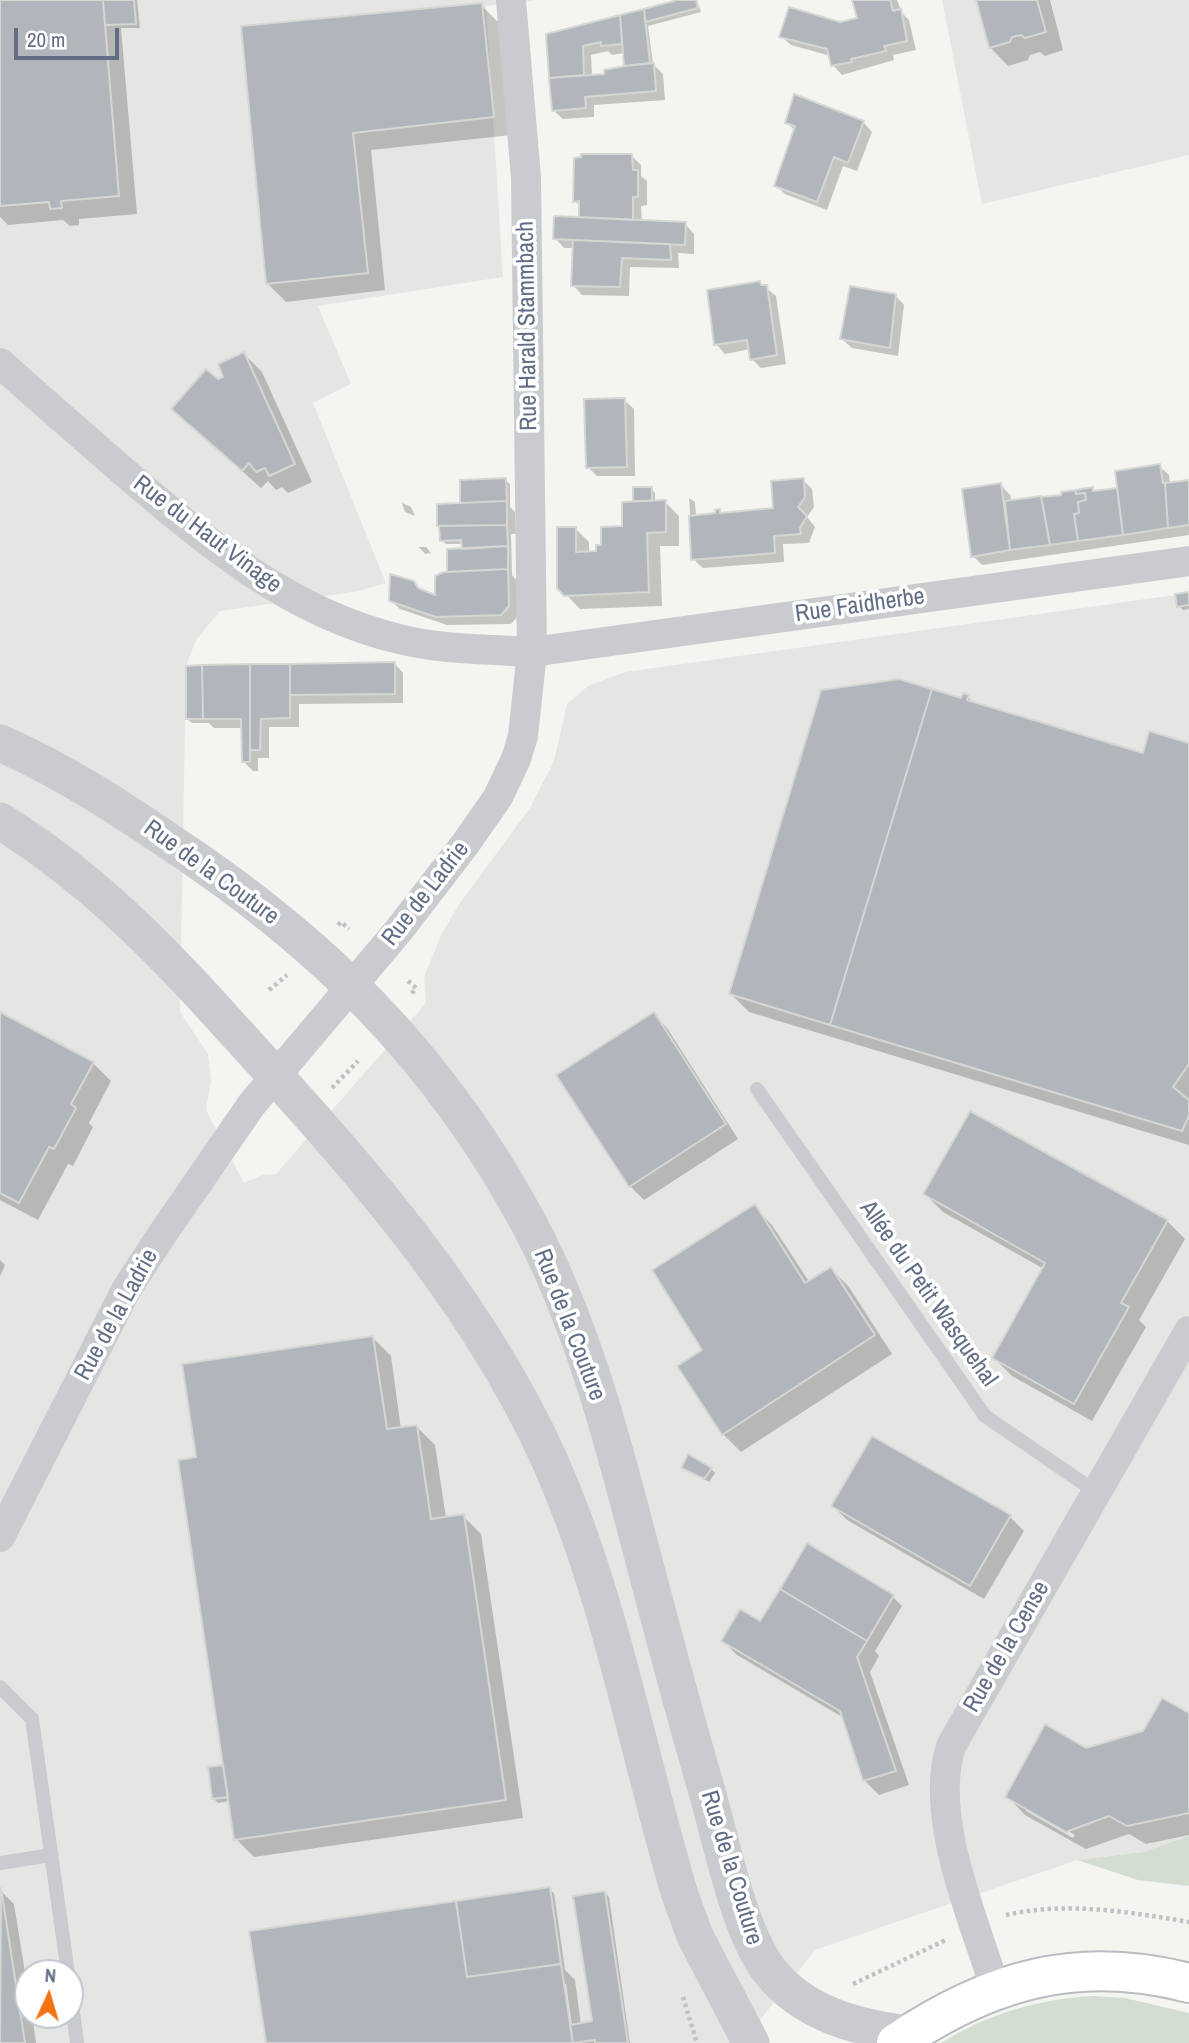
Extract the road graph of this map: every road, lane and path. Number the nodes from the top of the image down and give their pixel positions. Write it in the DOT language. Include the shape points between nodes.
graph roads {
  1 [pos="511,0"];
  2 [pos="0,363"];
  3 [pos="1189,561"];
  4 [pos="532,652"];
  5 [pos="0,743"];
  6 [pos="0,821"];
  7 [pos="408,981"];
  8 [pos="353,984"];
  9 [pos="410,996"];
  10 [pos="358,1061"];
  11 [pos="276,1074"];
  12 [pos="757,1089"];
  13 [pos="324,1097"];
  14 [pos="252,1104"];
  15 [pos="1189,1331"];
  16 [pos="1096,1492"];
  17 [pos="0,1537"];
  18 [pos="0,1687"];
  19 [pos="51,1855"];
  20 [pos="0,1863"];
  21 [pos="1189,1922"];
  22 [pos="975,1924"];
  23 [pos="66,1959"];
  24 [pos="1189,1983"];
  25 [pos="848,1986"];
  26 [pos="995,1988"];
  27 [pos="681,1990"];
  28 [pos="903,2038"];
  29 [pos="697,2043"];
  30 [pos="751,2043"];
  1 -- 4 [label="street, Rue Harald Stammbach" via="526,178"];
  2 -- 4 [label="street, Rue du Haut Vinage" via="178,517 279,592 332,617 401,640"];
  3 -- 4 [label="street, Rue Faidherbe"];
  4 -- 8 [label="street, Rue de Ladrie" via="523,736 510,777 466,843"];
  5 -- 8 [label="street, Rue de la Couture" via="97,795 200,861"];
  6 -- 11 [label="street, Rue de la Couture" via="75,873 130,921"];
  7 -- 9 [label="path" via="416,988"];
  8 -- 11 [label="street, Rue de Ladrie"];
  8 -- 28 [label="street, Rue de la Couture" via="452,1100 499,1171 562,1292 619,1463 687,1723 744,1921 759,1956 785,1988 815,2009"];
  10 -- 13 [label="path"];
  11 -- 14 [label="street, Rue de Ladrie"];
  11 -- 30 [label="street, Rue de la Couture" via="364,1177 462,1307 538,1432 592,1578 680,1895 695,1936"];
  12 -- 16 [label="lane, Allée du Petit Wasquehal" via="985,1416"];
  14 -- 17 [label="street, Rue de la Ladrie" via="126,1290"];
  15 -- 16 [label="street, Rue de la Cense"];
  16 -- 22 [label="street, Rue de la Cense" via="946,1762 947,1819"];
  18 -- 19 [label="lane" via="32,1719"];
  19 -- 20 [label="lane"];
  19 -- 23 [label="lane"];
  21 -- 22 [label="path" via="1122,1911 1060,1908"];
  22 -- 25 [label="path" via="929,1951"];
  22 -- 26 [label="street, Rue de la Cense"];
  24 -- 26 [label="main road" via="1143,1973 1088,1971 1044,1975"];
  26 -- 28 [label="main road"];
  27 -- 29 [label="path"];
}
